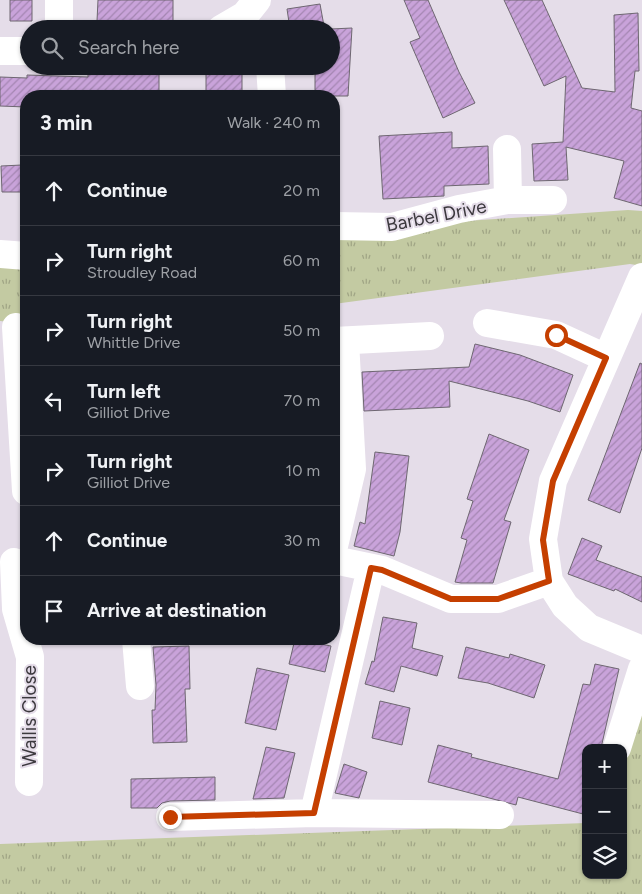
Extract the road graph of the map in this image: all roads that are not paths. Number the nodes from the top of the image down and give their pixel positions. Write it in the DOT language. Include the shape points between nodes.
graph roads {
  1 [pos="58,0"];
  2 [pos="251,14"];
  3 [pos="59,20"];
  4 [pos="239,20"];
  5 [pos="0,51"];
  6 [pos="20,51"];
  7 [pos="271,75"];
  8 [pos="272,90"];
  9 [pos="507,149"];
  10 [pos="508,200"];
  11 [pos="553,200"];
  12 [pos="340,226"];
  13 [pos="0,254"];
  14 [pos="20,256"];
  15 [pos="642,277"];
  16 [pos="488,323"];
  17 [pos="16,327"];
  18 [pos="430,336"];
  19 [pos="340,341"];
  20 [pos="340,351"];
  21 [pos="606,358"];
  22 [pos="20,393"];
  23 [pos="340,520"];
  24 [pos="340,561"];
  25 [pos="13,562"];
  26 [pos="371,568"];
  27 [pos="549,581"];
  28 [pos="20,622"];
  29 [pos="27,645"];
  30 [pos="137,645"];
  31 [pos="642,650"];
  32 [pos="642,668"];
  33 [pos="140,686"];
  34 [pos="618,744"];
  35 [pos="30,782"];
  36 [pos="314,813"];
  37 [pos="500,815"];
  38 [pos="170,817"];
  1 -- 3 [label="street"];
  2 -- 4 [label="street"];
  5 -- 6 [label="street"];
  7 -- 8 [label="street"];
  9 -- 10 [label="street, Barbel Drive"];
  10 -- 11 [label="street, Barbel Drive"];
  10 -- 12 [label="street, Barbel Drive" via="392,227"];
  13 -- 14 [label="street"];
  15 -- 21 [label="street"];
  16 -- 21 [label="street" via="556,335"];
  17 -- 22 [label="street"];
  18 -- 19 [label="street"];
  20 -- 23 [label="street" via="352,469"];
  21 -- 27 [label="street" via="553,481 543,540"];
  24 -- 26 [label="street"];
  25 -- 28 [label="street, Wallis Close"];
  26 -- 27 [label="street" via="451,599 498,599"];
  26 -- 36 [label="street"];
  27 -- 31 [label="street" via="565,606 589,628"];
  29 -- 35 [label="street, Wallis Close" via="30,657"];
  30 -- 33 [label="street"];
  32 -- 34 [label="street"];
  36 -- 37 [label="street"];
  36 -- 38 [label="street"];
}
